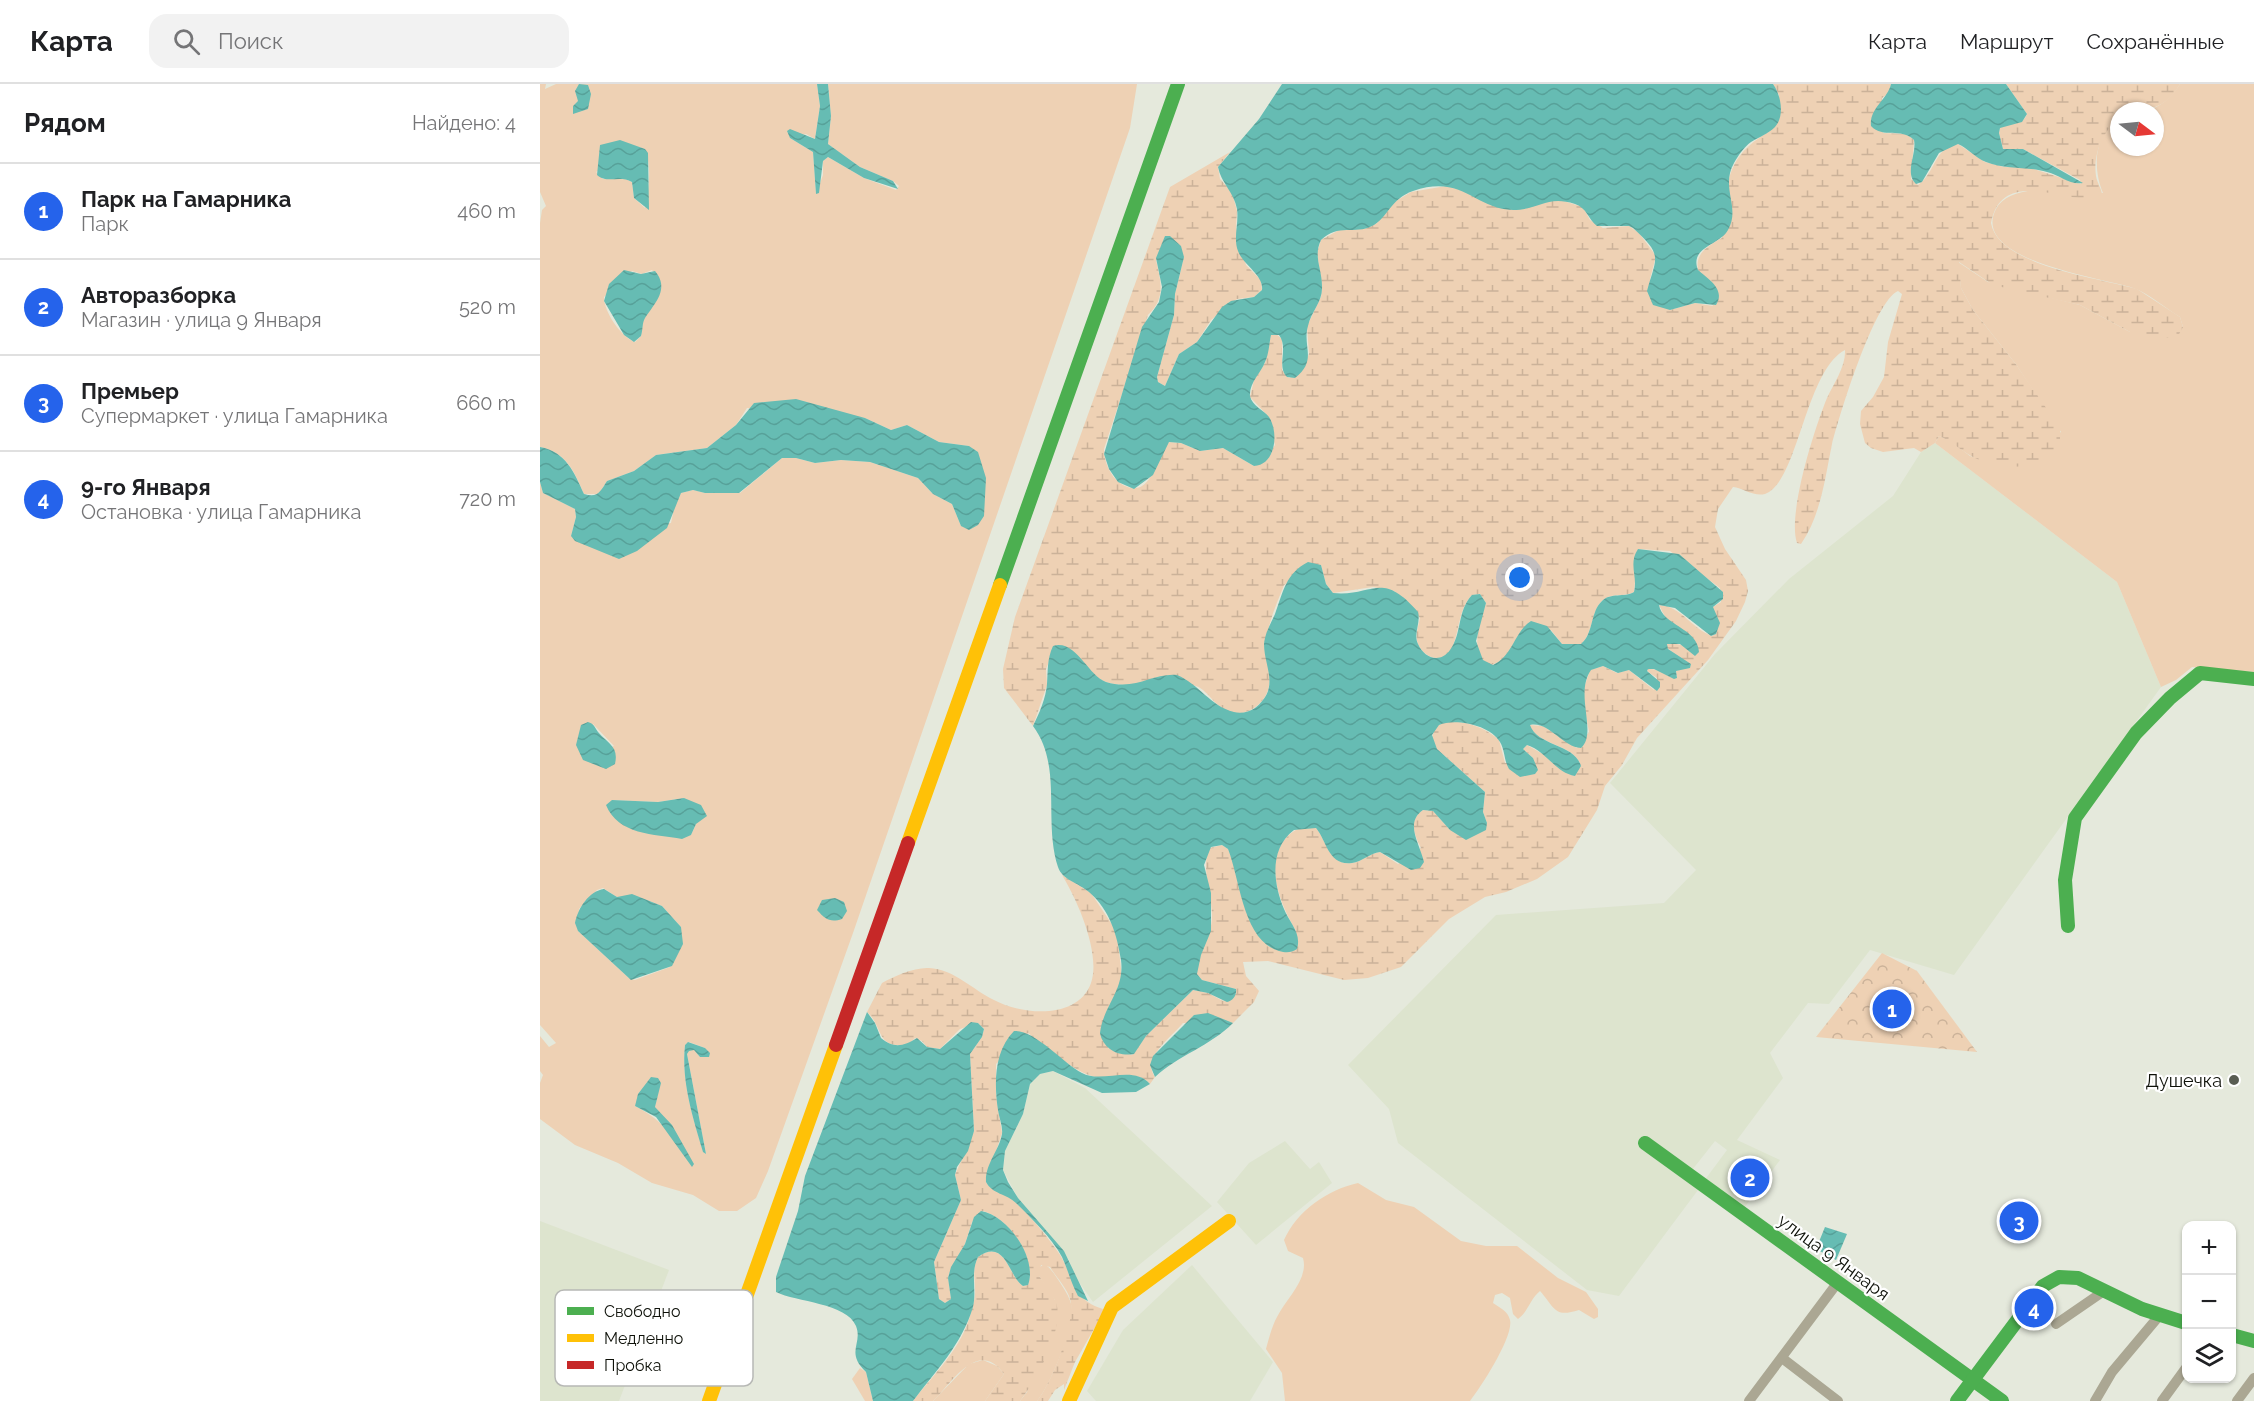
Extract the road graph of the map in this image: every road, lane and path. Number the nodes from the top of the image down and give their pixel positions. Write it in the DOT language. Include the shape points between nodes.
graph roads {
  1 [pos="1178,84"];
  2 [pos="2254,679"];
  3 [pos="2068,926"];
  4 [pos="1645,1143"];
  5 [pos="1229,1221"];
  6 [pos="1838,1282"];
  7 [pos="749,1290"];
  8 [pos="2104,1291"];
  9 [pos="2159,1316"];
  10 [pos="2182,1322"];
  11 [pos="2055,1324"];
  12 [pos="2236,1336"];
  13 [pos="2254,1341"];
  14 [pos="1782,1358"];
  15 [pos="2182,1375"];
  16 [pos="2254,1378"];
  17 [pos="1973,1380"];
  18 [pos="714,1386"];
  19 [pos="709,1401"];
  20 [pos="1069,1401"];
  21 [pos="1749,1401"];
  22 [pos="1838,1401"];
  23 [pos="1957,1401"];
  24 [pos="2002,1401"];
  25 [pos="2095,1401"];
  26 [pos="2162,1401"];
  27 [pos="2236,1401"];
  1 -- 7 [label="street"];
  2 -- 3 [label="street" via="2200,674 2165,702 2112,763 2075,818 2065,880"];
  4 -- 6 [label="street, улица 9 Января"];
  5 -- 20 [label="street" via="1112,1307"];
  6 -- 14 [label="street"];
  6 -- 17 [label="street, улица 9 Января"];
  8 -- 9 [label="street"];
  8 -- 11 [label="street"];
  8 -- 17 [label="street" via="2069,1276 2051,1280"];
  9 -- 10 [label="street"];
  9 -- 25 [label="street" via="2112,1372"];
  12 -- 13 [label="street"];
  14 -- 21 [label="street"];
  14 -- 22 [label="street"];
  15 -- 26 [label="street"];
  16 -- 27 [label="street"];
  17 -- 23 [label="street"];
  17 -- 24 [label="street, улица 9 Января"];
  18 -- 19 [label="street"];
}
